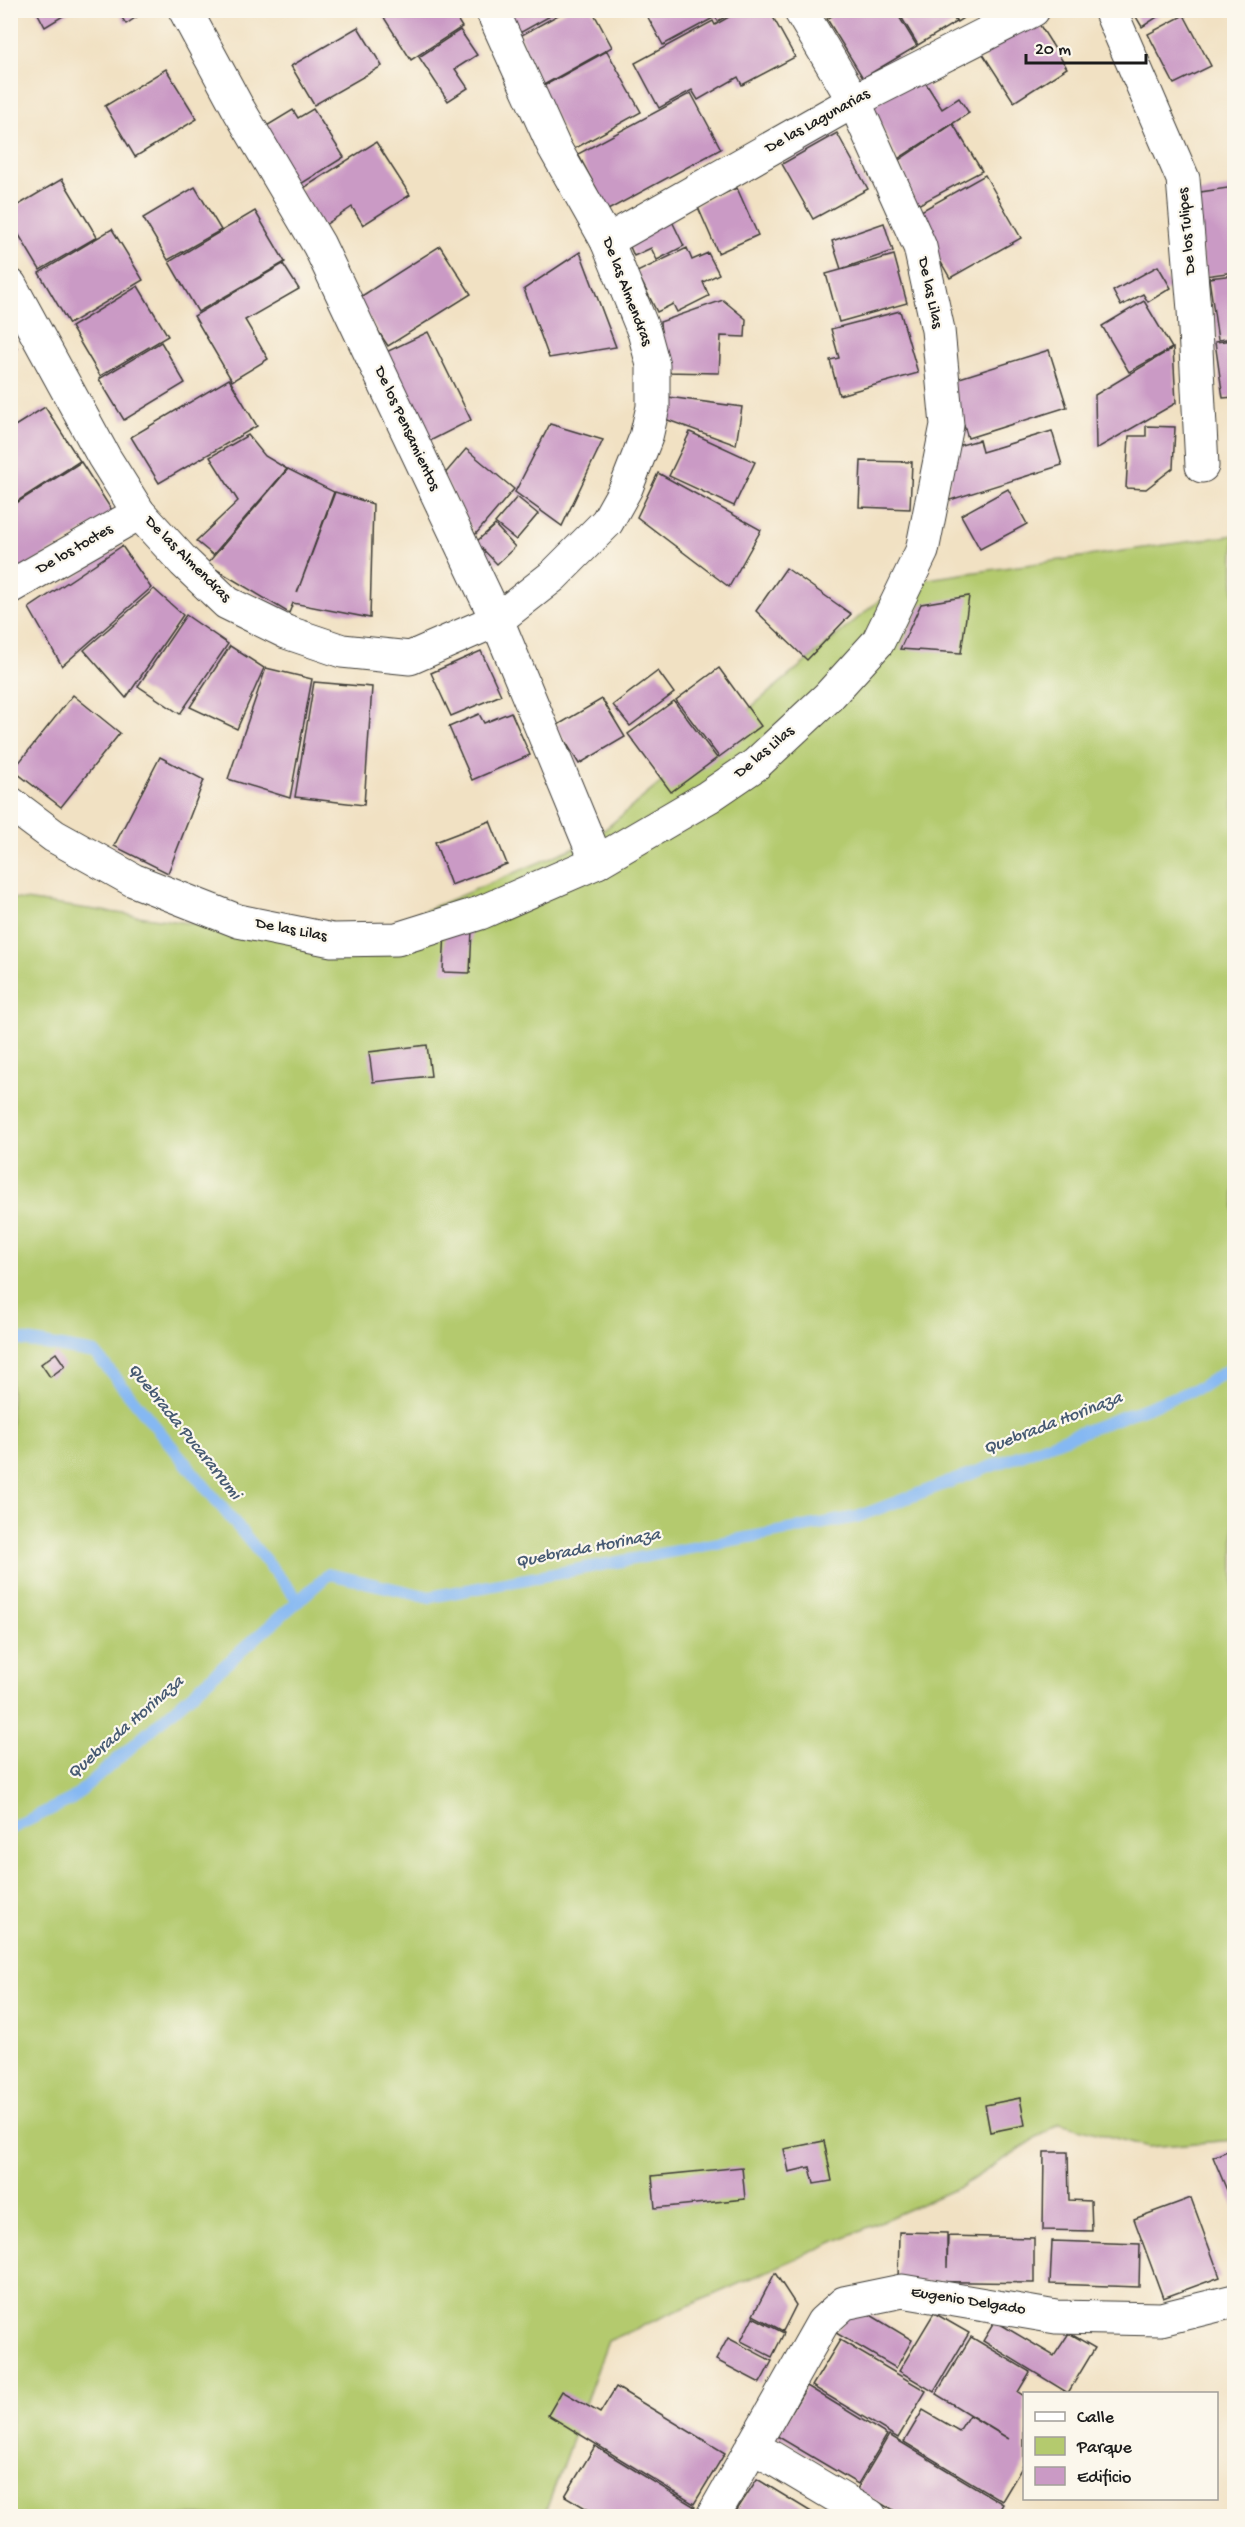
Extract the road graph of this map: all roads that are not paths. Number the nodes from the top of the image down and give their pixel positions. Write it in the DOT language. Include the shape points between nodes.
graph roads {
  1 [pos="185,10"];
  2 [pos="800,10"];
  3 [pos="1033,10"];
  4 [pos="1110,10"];
  5 [pos="493,15"];
  6 [pos="854,101"];
  7 [pos="607,241"];
  8 [pos="10,285"];
  9 [pos="1202,466"];
  10 [pos="139,513"];
  11 [pos="10,587"];
  12 [pos="497,620"];
  13 [pos="10,803"];
  14 [pos="597,862"];
  15 [pos="1234,2301"];
  16 [pos="752,2446"];
  17 [pos="714,2517"];
  18 [pos="870,2517"];
  1 -- 12 [label="street, De los Pensamientos" via="319,245"];
  2 -- 6 [label="street, De las Lilas"];
  3 -- 6 [label="street, De las Lagunarias"];
  4 -- 9 [label="street, De los Tulipes" via="1183,179"];
  5 -- 7 [label="street, De las Almendras" via="554,147"];
  6 -- 7 [label="street, De las Lagunarias"];
  6 -- 14 [label="street, De las Lilas" via="920,247 938,330 948,425 922,551 878,642 828,697 755,765"];
  7 -- 12 [label="street, De las Almendras" via="644,332 653,365 653,407 646,437 626,488 606,522 553,576"];
  8 -- 10 [label="street, De las Almendras"];
  10 -- 11 [label="street, De los toctes"];
  10 -- 12 [label="street, De las Almendras" via="227,603 286,632 342,651 410,657"];
  12 -- 14 [label="street, De los Pensamientos"];
  13 -- 14 [label="street, De las Lilas" via="54,836 134,880 238,921 332,940 397,939 480,913"];
  15 -- 16 [label="street, Eugenio Delgado" via="1161,2319 1056,2317 902,2291 844,2303 823,2322"];
  16 -- 17 [label="street, Eugenio Delgado"];
  16 -- 18 [label="street"];
}
